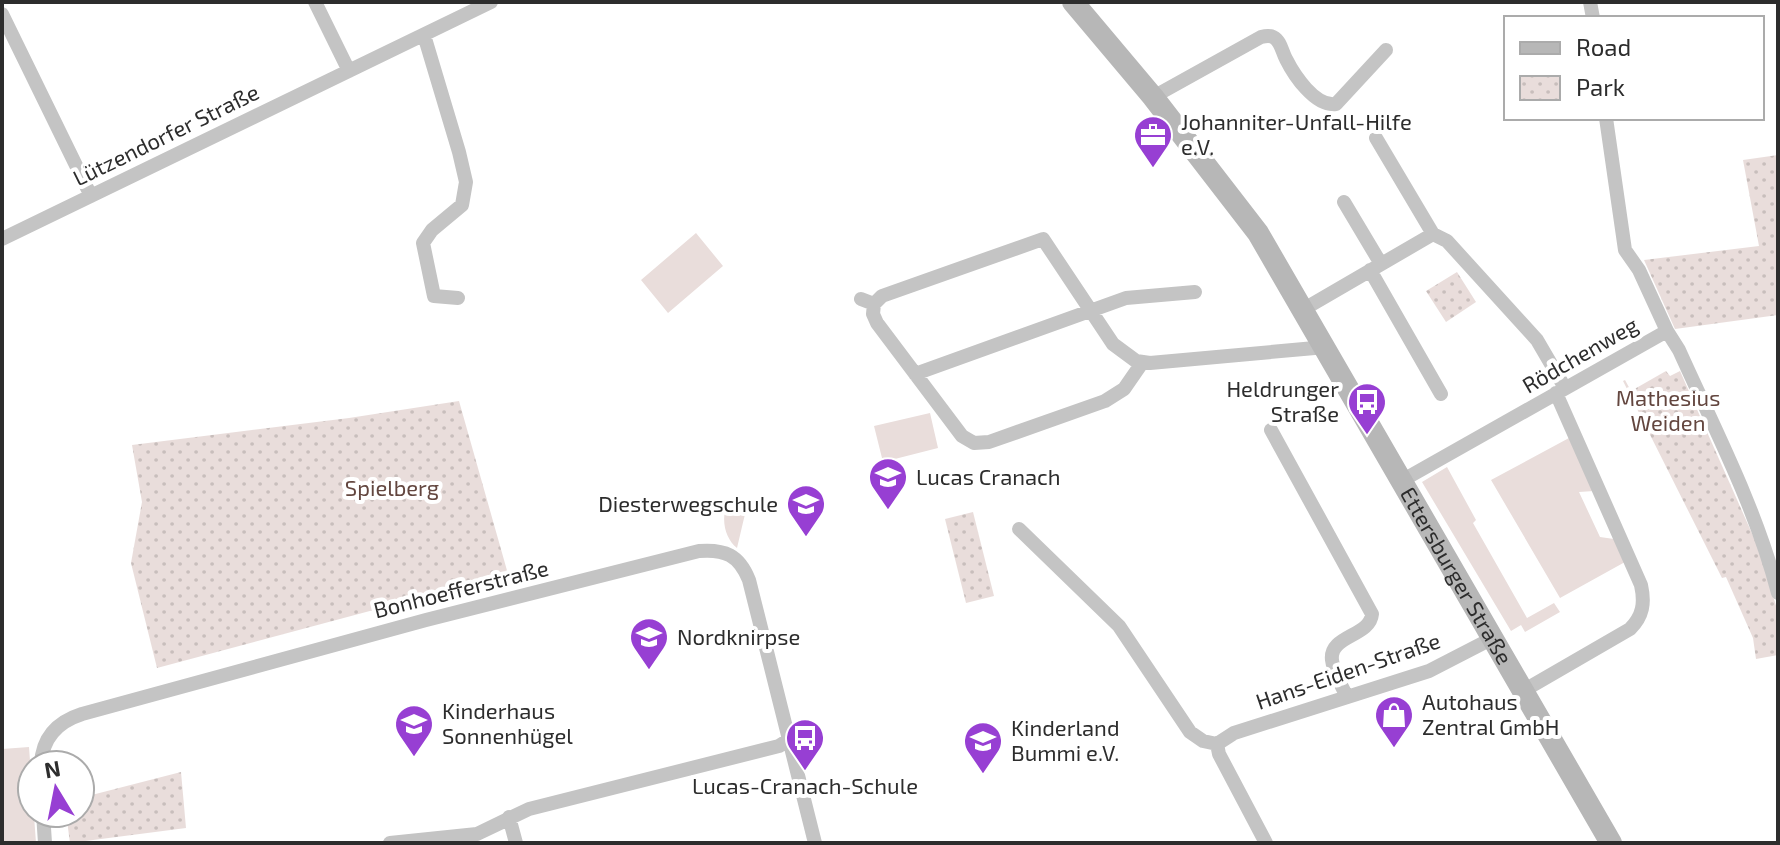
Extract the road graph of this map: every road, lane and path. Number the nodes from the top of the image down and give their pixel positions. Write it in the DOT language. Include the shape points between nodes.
graph roads {
  1 [pos="315,2"];
  2 [pos="491,2"];
  3 [pos="1073,2"];
  4 [pos="2,14"];
  5 [pos="424,35"];
  6 [pos="1386,50"];
  7 [pos="349,71"];
  8 [pos="1153,97"];
  9 [pos="1606,120"];
  10 [pos="1376,138"];
  11 [pos="91,196"];
  12 [pos="1344,202"];
  13 [pos="1433,234"];
  14 [pos="2,239"];
  15 [pos="1375,267"];
  16 [pos="1195,292"];
  17 [pos="458,298"];
  18 [pos="1304,309"];
  19 [pos="1092,310"];
  20 [pos="1667,331"];
  21 [pos="1326,347"];
  22 [pos="1142,363"];
  23 [pos="915,374"];
  24 [pos="1561,391"];
  25 [pos="1441,394"];
  26 [pos="1271,430"];
  27 [pos="1403,480"];
  28 [pos="1019,529"];
  29 [pos="1778,593"];
  30 [pos="1493,638"];
  31 [pos="1523,691"];
  32 [pos="1347,697"];
  33 [pos="790,739"];
  34 [pos="1217,744"];
  35 [pos="43,749"];
  36 [pos="509,817"];
  37 [pos="442,841"];
  38 [pos="390,843"];
  39 [pos="516,843"];
  40 [pos="815,843"];
  41 [pos="1266,843"];
  42 [pos="1611,843"];
  1 -- 7 [label="street"];
  2 -- 5 [label="street, Lützendorfer Straße"];
  3 -- 8 [label="street, Ettersburger Straße"];
  4 -- 11 [label="street"];
  5 -- 7 [label="street, Lützendorfer Straße"];
  5 -- 17 [label="street" via="466,182 462,205 432,230 423,251 434,296"];
  6 -- 8 [label="street" via="1336,104 1323,103 1311,93 1270,36"];
  7 -- 11 [label="street, Lützendorfer Straße"];
  8 -- 18 [label="street, Ettersburger Straße" via="1258,233"];
  9 -- 20 [label="street, Rödchenweg" via="1625,250"];
  10 -- 13 [label="street"];
  11 -- 14 [label="street, Lützendorfer Straße"];
  12 -- 15 [label="street"];
  13 -- 15 [label="street"];
  13 -- 24 [label="street" via="1447,241 1537,340"];
  15 -- 18 [label="street"];
  15 -- 25 [label="street"];
  16 -- 19 [label="street" via="1126,298"];
  18 -- 21 [label="street, Ettersburger Straße"];
  19 -- 22 [label="street" via="1113,344"];
  19 -- 23 [label="street"];
  19 -- 23 [label="street" via="1043,239 868,302"];
  20 -- 24 [label="street, Rödchenweg"];
  20 -- 29 [label="street" via="1742,490"];
  21 -- 22 [label="street"];
  21 -- 27 [label="street, Ettersburger Straße"];
  22 -- 23 [label="street" via="1124,389 1105,401 982,444 962,436"];
  24 -- 27 [label="street, Rödchenweg"];
  24 -- 31 [label="street" via="1636,573 1643,607 1630,629"];
  26 -- 32 [label="street" via="1372,614 1368,626 1333,651 1333,666"];
  27 -- 30 [label="street, Ettersburger Straße"];
  28 -- 34 [label="street" via="1119,626 1190,732"];
  30 -- 31 [label="street, Ettersburger Straße"];
  30 -- 32 [label="street, Hans-Eiden-Straße" via="1429,671"];
  31 -- 42 [label="street, Ettersburger Straße"];
  32 -- 34 [label="street, Hans-Eiden-Straße" via="1234,733"];
  33 -- 35 [label="street, Bonhoefferstraße" via="745,568 718,550 426,620 82,714 49,735"];
  33 -- 36 [label="street"];
  33 -- 40 [label="street, Bonhoefferstraße"];
  34 -- 41 [label="street"];
  36 -- 37 [label="street" via="477,834"];
  36 -- 39 [label="street"];
  37 -- 38 [label="street"];
}
